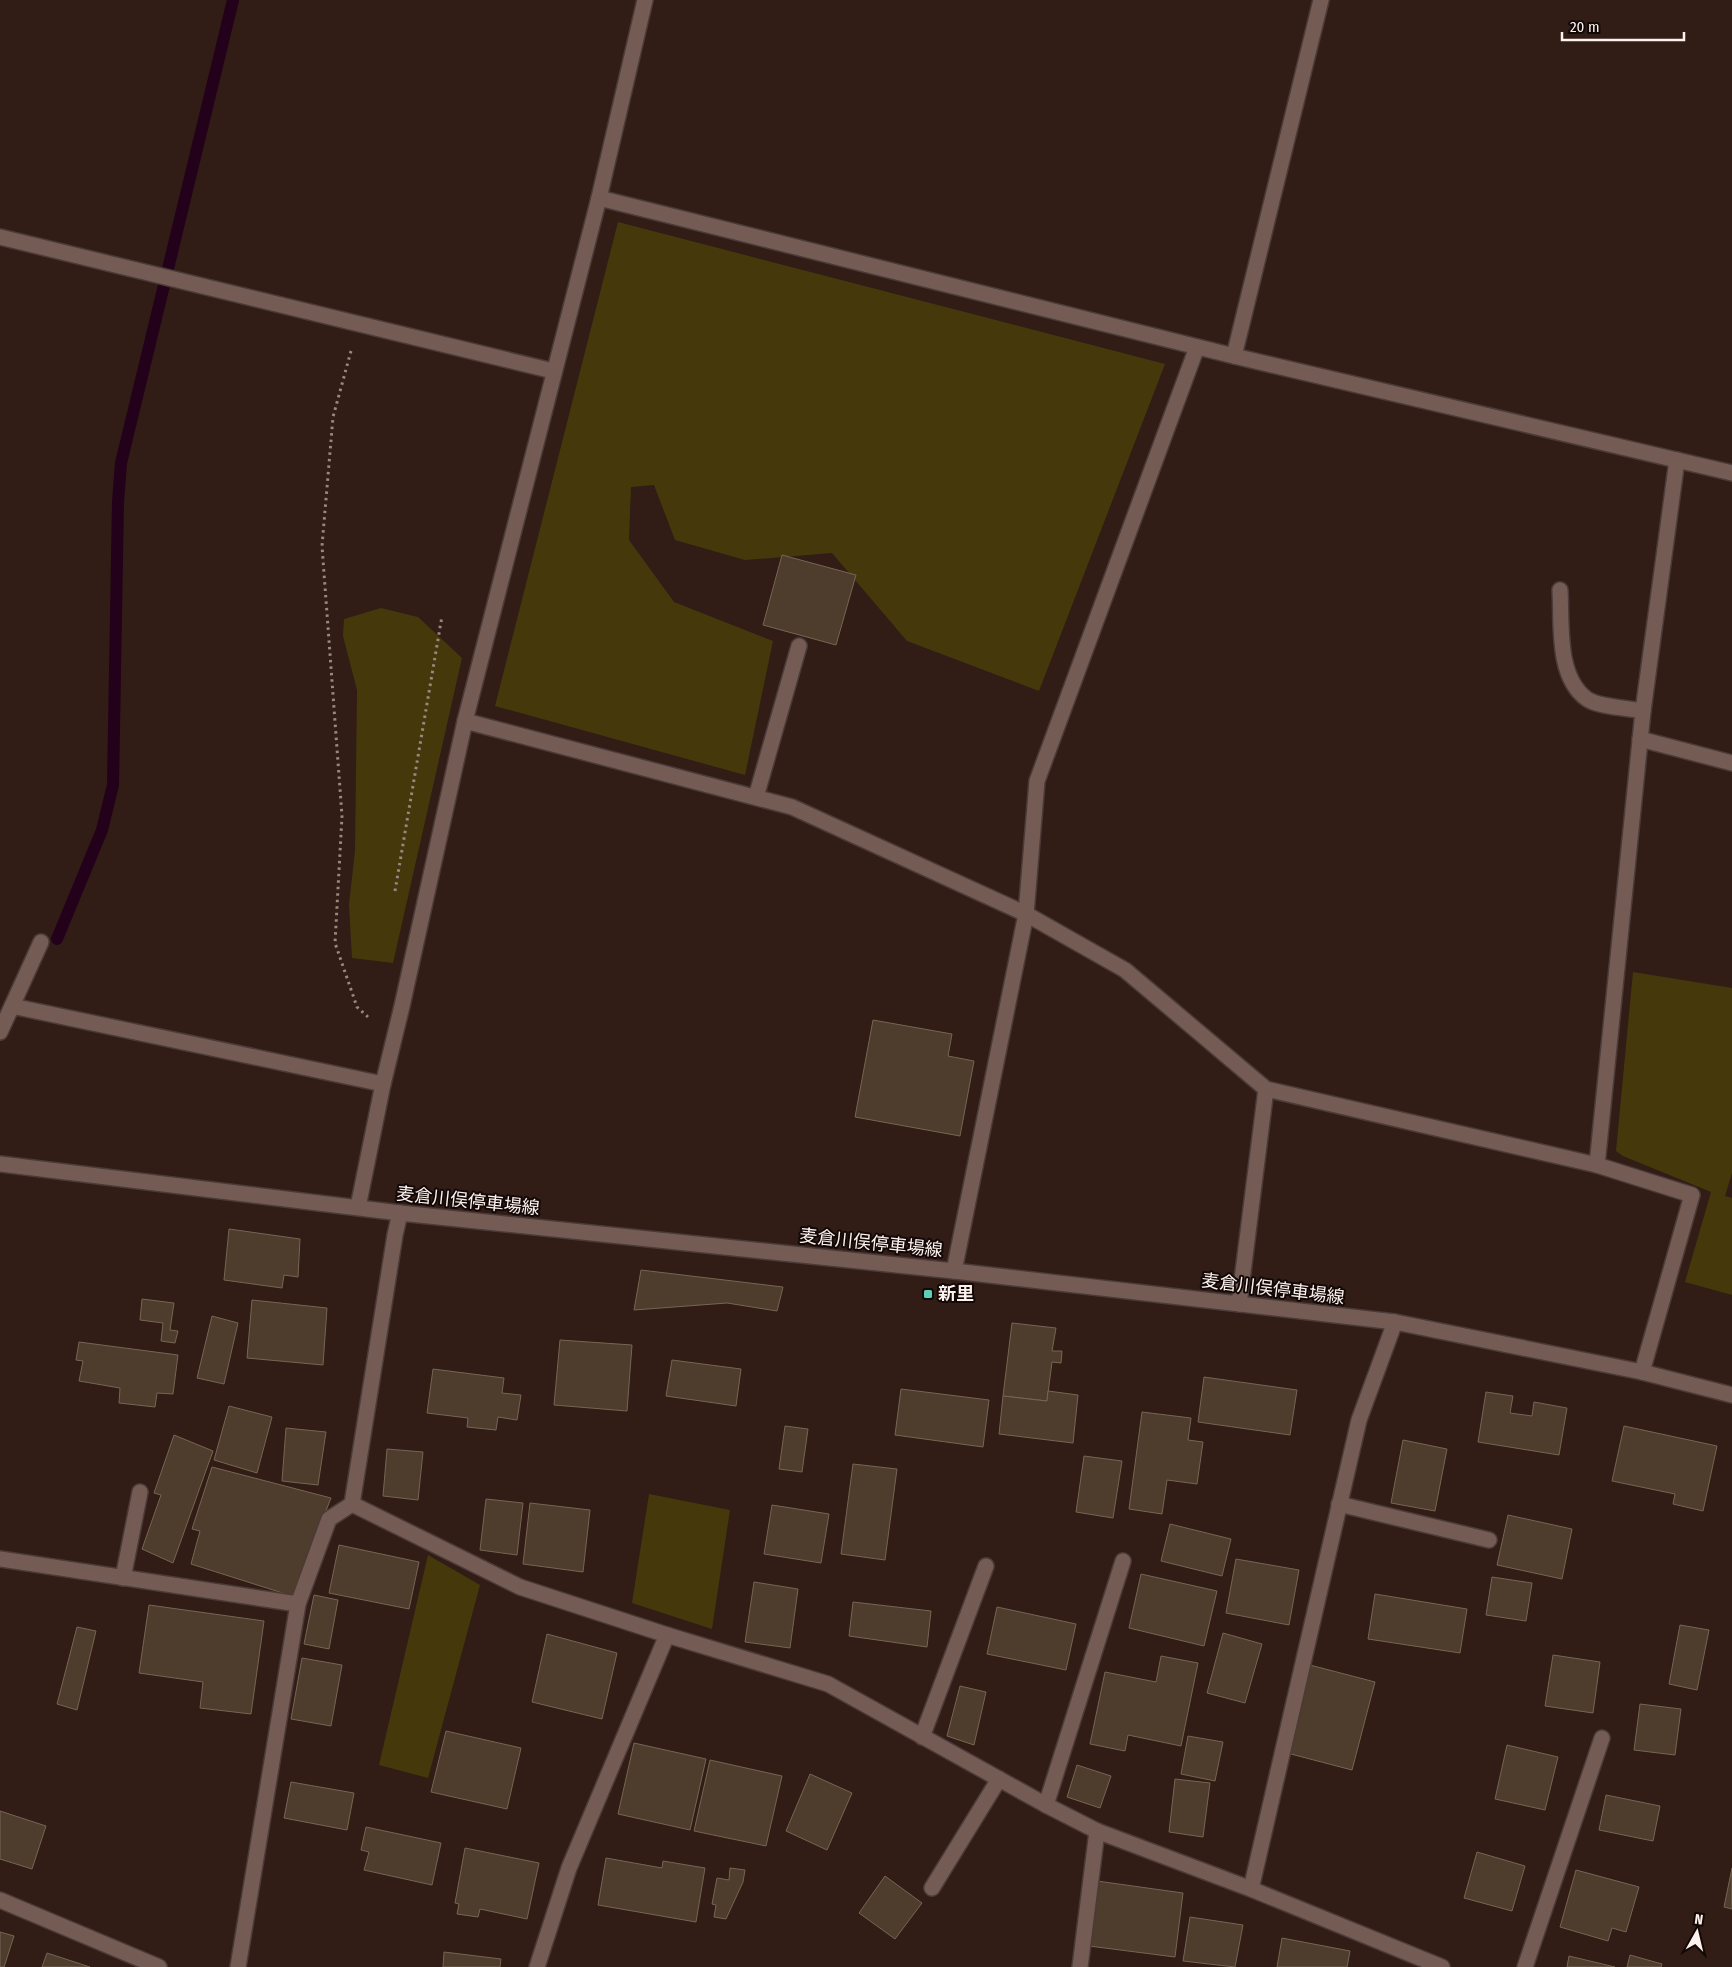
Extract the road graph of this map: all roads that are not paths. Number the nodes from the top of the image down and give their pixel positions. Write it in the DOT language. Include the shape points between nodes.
graph roads {
  1 [pos="645,0"];
  2 [pos="1321,0"];
  3 [pos="599,198"];
  4 [pos="0,237"];
  5 [pos="1197,346"];
  6 [pos="1234,356"];
  7 [pos="554,371"];
  8 [pos="1676,460"];
  9 [pos="1732,473"];
  10 [pos="1560,590"];
  11 [pos="798,646"];
  12 [pos="1643,711"];
  13 [pos="465,721"];
  14 [pos="1640,739"];
  15 [pos="1732,763"];
  16 [pos="756,797"];
  17 [pos="1026,914"];
  18 [pos="41,942"];
  19 [pos="12,1006"];
  20 [pos="0,1032"];
  21 [pos="383,1084"];
  22 [pos="1266,1089"];
  23 [pos="0,1164"];
  24 [pos="1597,1166"];
  25 [pos="358,1207"];
  26 [pos="400,1213"];
  27 [pos="954,1271"];
  28 [pos="1239,1304"];
  29 [pos="1395,1322"];
  30 [pos="1642,1372"];
  31 [pos="1732,1395"];
  32 [pos="140,1492"];
  33 [pos="352,1504"];
  34 [pos="1339,1504"];
  35 [pos="1489,1540"];
  36 [pos="0,1559"];
  37 [pos="1123,1561"];
  38 [pos="986,1566"];
  39 [pos="124,1578"];
  40 [pos="298,1604"];
  41 [pos="667,1635"];
  42 [pos="922,1737"];
  43 [pos="1602,1738"];
  44 [pos="999,1779"];
  45 [pos="1046,1805"];
  46 [pos="1097,1831"];
  47 [pos="932,1888"];
  48 [pos="1251,1888"];
  49 [pos="0,1900"];
  50 [pos="159,1967"];
  51 [pos="238,1967"];
  52 [pos="537,1967"];
  53 [pos="1080,1967"];
  54 [pos="1442,1967"];
  55 [pos="1525,1967"];
  1 -- 3 [label="street"];
  2 -- 6 [label="street"];
  3 -- 5 [label="street"];
  3 -- 7 [label="street"];
  4 -- 7 [label="street"];
  5 -- 6 [label="street"];
  5 -- 17 [label="street" via="1037,780"];
  6 -- 8 [label="street"];
  7 -- 13 [label="street"];
  8 -- 9 [label="street"];
  8 -- 12 [label="street"];
  10 -- 12 [label="street" via="1564,665 1575,686 1587,699"];
  11 -- 16 [label="street"];
  12 -- 14 [label="street"];
  13 -- 16 [label="street"];
  13 -- 21 [label="street"];
  14 -- 15 [label="street"];
  14 -- 24 [label="street"];
  16 -- 17 [label="street" via="792,807"];
  17 -- 22 [label="street" via="1125,970"];
  17 -- 27 [label="street"];
  18 -- 19 [label="street"];
  19 -- 20 [label="street"];
  19 -- 21 [label="street"];
  21 -- 25 [label="street"];
  22 -- 24 [label="street"];
  22 -- 28 [label="street"];
  23 -- 25 [label="street, 麦倉川俣停車場線"];
  24 -- 30 [label="street" via="1692,1195"];
  25 -- 26 [label="street, 麦倉川俣停車場線"];
  26 -- 27 [label="street, 麦倉川俣停車場線"];
  26 -- 33 [label="street"];
  27 -- 28 [label="street, 麦倉川俣停車場線"];
  28 -- 29 [label="street, 麦倉川俣停車場線"];
  29 -- 30 [label="street, 麦倉川俣停車場線"];
  29 -- 34 [label="street" via="1359,1420"];
  30 -- 31 [label="street, 麦倉川俣停車場線"];
  32 -- 39 [label="street"];
  33 -- 40 [label="street" via="329,1519"];
  33 -- 41 [label="street" via="520,1587"];
  34 -- 35 [label="street"];
  34 -- 48 [label="street"];
  36 -- 39 [label="street"];
  37 -- 45 [label="street"];
  38 -- 42 [label="street"];
  39 -- 40 [label="street"];
  40 -- 51 [label="street"];
  41 -- 42 [label="street" via="828,1684"];
  41 -- 52 [label="street" via="569,1868"];
  42 -- 44 [label="street"];
  43 -- 55 [label="street"];
  44 -- 45 [label="street"];
  44 -- 47 [label="street"];
  45 -- 46 [label="street"];
  46 -- 48 [label="street"];
  46 -- 53 [label="street"];
  48 -- 54 [label="street"];
  49 -- 50 [label="street"];
}
